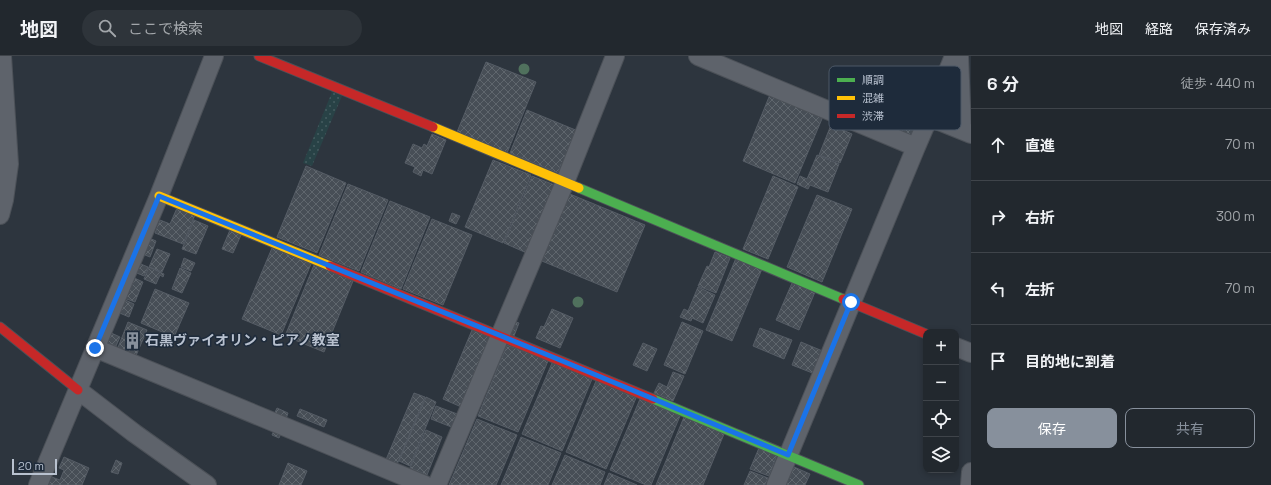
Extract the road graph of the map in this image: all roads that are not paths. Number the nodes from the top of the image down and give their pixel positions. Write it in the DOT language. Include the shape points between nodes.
graph roads {
  1 [pos="2,56"];
  2 [pos="214,56"];
  3 [pos="259,56"];
  4 [pos="615,56"];
  5 [pos="698,56"];
  6 [pos="954,56"];
  7 [pos="958,56"];
  8 [pos="950,66"];
  9 [pos="959,66"];
  10 [pos="961,84"];
  11 [pos="2,111"];
  12 [pos="829,111"];
  13 [pos="875,130"];
  14 [pos="923,130"];
  15 [pos="966,132"];
  16 [pos="916,147"];
  17 [pos="565,182"];
  18 [pos="159,196"];
  19 [pos="0,215"];
  20 [pos="851,302"];
  21 [pos="0,327"];
  22 [pos="923,333"];
  23 [pos="501,336"];
  24 [pos="95,348"];
  25 [pos="959,348"];
  26 [pos="971,354"];
  27 [pos="78,390"];
  28 [pos="788,455"];
  29 [pos="971,472"];
  30 [pos="38,485"];
  31 [pos="207,485"];
  32 [pos="425,485"];
  33 [pos="437,485"];
  34 [pos="776,485"];
  35 [pos="859,485"];
  36 [pos="970,485"];
  1 -- 11 [label="street"];
  2 -- 18 [label="street"];
  3 -- 17 [label="street"];
  4 -- 17 [label="street"];
  5 -- 12 [label="street"];
  6 -- 8 [label="street"];
  7 -- 9 [label="street"];
  10 -- 15 [label="street"];
  11 -- 19 [label="street" via="9,164"];
  13 -- 16 [label="street"];
  14 -- 16 [label="street"];
  16 -- 20 [label="street"];
  17 -- 20 [label="street"];
  17 -- 23 [label="street"];
  18 -- 23 [label="street"];
  18 -- 24 [label="street"];
  20 -- 22 [label="street"];
  20 -- 28 [label="street"];
  21 -- 27 [label="street"];
  23 -- 28 [label="street"];
  23 -- 33 [label="street"];
  24 -- 27 [label="street"];
  24 -- 32 [label="street"];
  25 -- 26 [label="street"];
  27 -- 30 [label="street"];
  27 -- 31 [label="street"];
  28 -- 34 [label="street"];
  28 -- 35 [label="street"];
  29 -- 36 [label="street"];
}
